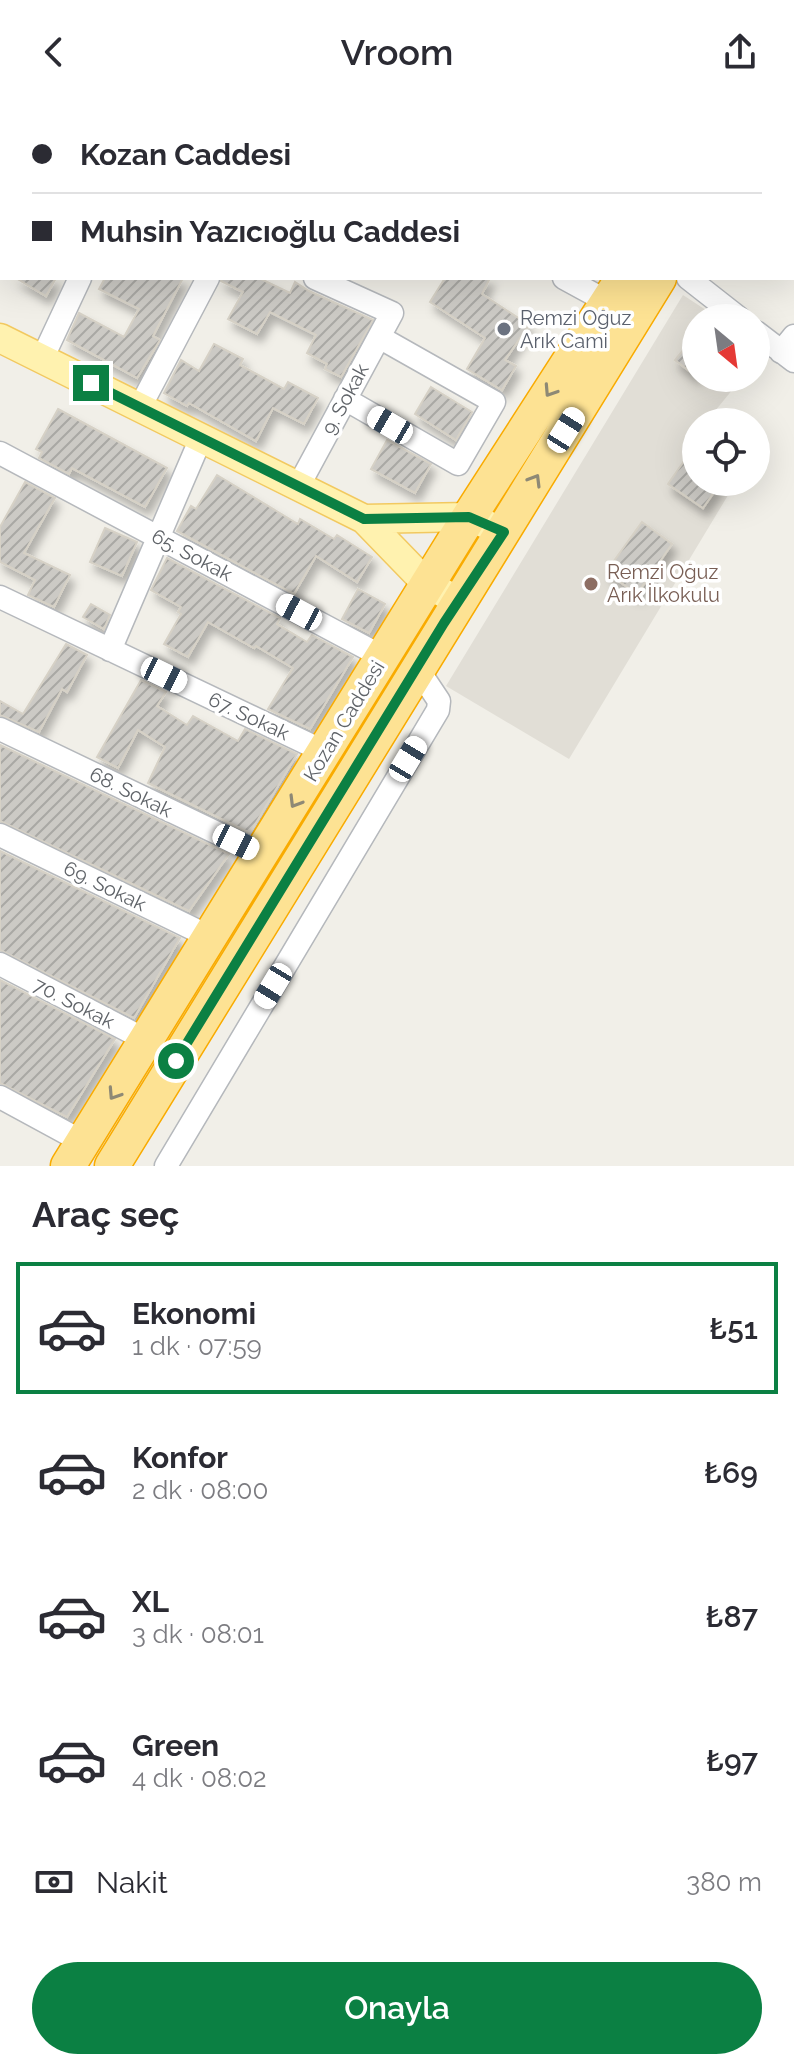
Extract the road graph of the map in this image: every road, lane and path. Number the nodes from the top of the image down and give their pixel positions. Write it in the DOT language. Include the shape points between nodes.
graph roads {
  1 [pos="79,280"];
  2 [pos="207,280"];
  3 [pos="319,280"];
  4 [pos="572,280"];
  5 [pos="658,280"];
  6 [pos="691,280"];
  7 [pos="615,290"];
  8 [pos="721,304"];
  9 [pos="379,337"];
  10 [pos="0,338"];
  11 [pos="770,339"];
  12 [pos="790,350"];
  13 [pos="42,359"];
  14 [pos="345,399"];
  15 [pos="140,407"];
  16 [pos="201,438"];
  17 [pos="0,453"];
  18 [pos="299,485"];
  19 [pos="469,517"];
  20 [pos="364,519"];
  21 [pos="504,532"];
  22 [pos="159,537"];
  23 [pos="427,584"];
  24 [pos="0,597"];
  25 [pos="458,601"];
  26 [pos="110,650"];
  27 [pos="383,657"];
  28 [pos="417,668"];
  29 [pos="0,729"];
  30 [pos="325,752"];
  31 [pos="0,835"];
  32 [pos="263,855"];
  33 [pos="210,937"];
  34 [pos="0,964"];
  35 [pos="148,1041"];
  36 [pos="0,1097"];
  37 [pos="76,1154"];
  38 [pos="112,1166"];
  39 [pos="166,1166"];
  1 -- 13 [label="street"];
  2 -- 15 [label="street"];
  3 -- 9 [label="street, 9. Sokak" via="392,313"];
  4 -- 7 [label="street"];
  21 -- 5 [label="highway, Kozan Caddesi, one-way"];
  6 -- 8 [label="street"];
  7 -- 19 [label="highway, Kozan Caddesi, one-way"];
  9 -- 14 [label="street, 9. Sokak"];
  9 -- 14 [label="street" via="494,402 458,464"];
  10 -- 13 [label="main road"];
  11 -- 12 [label="street"];
  13 -- 15 [label="main road"];
  14 -- 18 [label="street, 9. Sokak"];
  15 -- 16 [label="main road"];
  16 -- 18 [label="main road"];
  16 -- 22 [label="street"];
  17 -- 22 [label="street, 65. Sokak"];
  18 -- 20 [label="main road"];
  19 -- 20 [label="main road"];
  19 -- 21 [label="main road"];
  19 -- 23 [label="highway, Kozan Caddesi"];
  20 -- 23 [label="main road"];
  21 -- 25 [label="highway, Kozan Caddesi"];
  22 -- 26 [label="street"];
  22 -- 27 [label="street, 65. Sokak"];
  23 -- 25 [label="main road"];
  23 -- 27 [label="highway, Kozan Caddesi"];
  24 -- 26 [label="street, 67. Sokak"];
  25 -- 28 [label="highway, Kozan Caddesi"];
  26 -- 30 [label="street, 67. Sokak"];
  27 -- 30 [label="highway, Kozan Caddesi"];
  28 -- 38 [label="highway, Kozan Caddesi"];
  28 -- 39 [label="street" via="439,701 438,710"];
  29 -- 32 [label="street, 68. Sokak"];
  30 -- 32 [label="highway, Kozan Caddesi, one-way"];
  31 -- 33 [label="street, 69. Sokak"];
  32 -- 33 [label="highway, Kozan Caddesi"];
  33 -- 35 [label="highway, Kozan Caddesi"];
  34 -- 35 [label="street, 70. Sokak"];
  35 -- 37 [label="highway, Kozan Caddesi, one-way"];
  36 -- 37 [label="street"];
}
